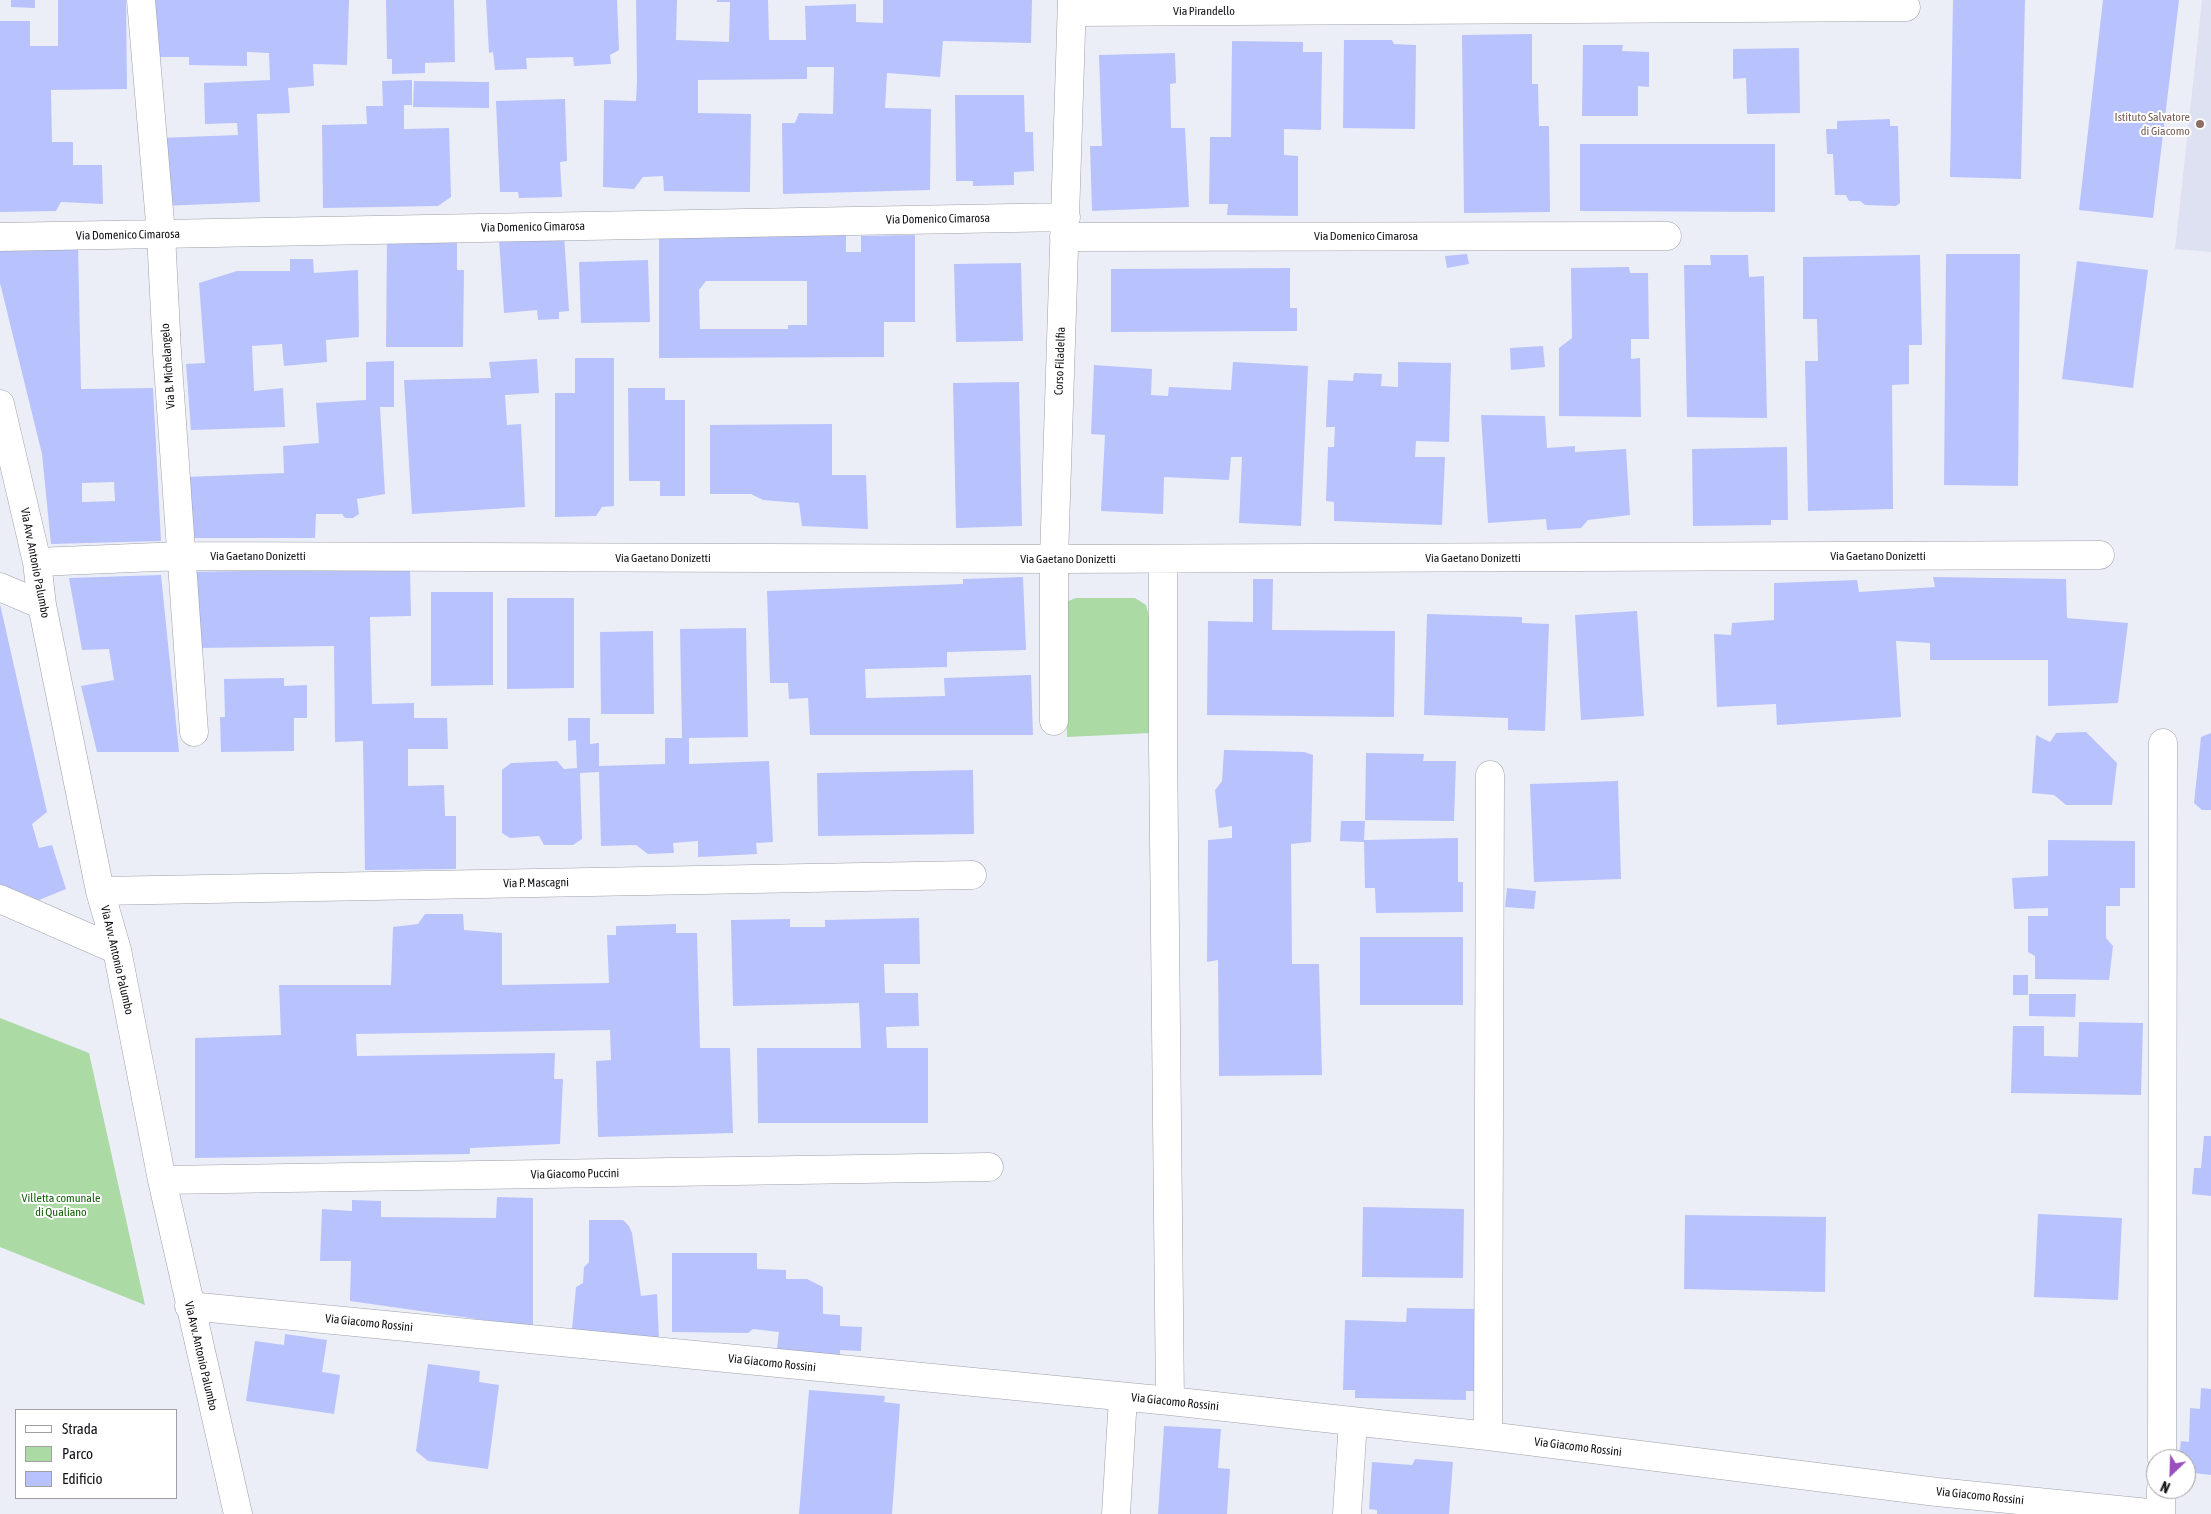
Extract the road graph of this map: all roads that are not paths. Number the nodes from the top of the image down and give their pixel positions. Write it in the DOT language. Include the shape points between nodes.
graph roads {
  1 [pos="141,0"];
  2 [pos="1072,6"];
  3 [pos="1906,7"];
  4 [pos="1065,227"];
  5 [pos="161,234"];
  6 [pos="1667,236"];
  7 [pos="0,237"];
  8 [pos="0,404"];
  9 [pos="182,556"];
  10 [pos="2100,556"];
  11 [pos="1054,559"];
  12 [pos="1164,559"];
  13 [pos="37,562"];
  14 [pos="0,587"];
  15 [pos="42,605"];
  16 [pos="1054,722"];
  17 [pos="194,732"];
  18 [pos="2163,743"];
  19 [pos="1490,775"];
  20 [pos="972,875"];
  21 [pos="100,891"];
  22 [pos="0,899"];
  23 [pos="117,950"];
  24 [pos="989,1167"];
  25 [pos="162,1180"];
  26 [pos="189,1306"];
  27 [pos="1123,1397"];
  28 [pos="1170,1401"];
  29 [pos="1353,1421"];
  30 [pos="1488,1436"];
  31 [pos="2162,1449"];
  32 [pos="2161,1499"];
  33 [pos="1950,1504"];
  34 [pos="238,1514"];
  35 [pos="1116,1514"];
  36 [pos="1347,1514"];
  37 [pos="2160,1514"];
  1 -- 5 [label="street, Via B. Michelangelo"];
  2 -- 3 [label="street, Via Pirandello"];
  2 -- 4 [label="street, Corso Filadelfia"];
  4 -- 5 [label="street, Via Domenico Cimarosa"];
  4 -- 6 [label="street, Via Domenico Cimarosa"];
  4 -- 11 [label="street, Corso Filadelfia"];
  5 -- 7 [label="street, Via Domenico Cimarosa"];
  5 -- 9 [label="street, Via B. Michelangelo"];
  8 -- 13 [label="street, Via Avv. Antonio Palumbo"];
  9 -- 11 [label="street, Via Gaetano Donizetti"];
  9 -- 13 [label="street, Via Gaetano Donizetti"];
  9 -- 17 [label="street, Via B. Michelangelo"];
  10 -- 12 [label="street, Via Gaetano Donizetti"];
  11 -- 12 [label="street, Via Gaetano Donizetti"];
  11 -- 16 [label="street, Corso Filadelfia"];
  12 -- 28 [label="street" via="1162,744"];
  13 -- 15 [label="street, Via Avv. Antonio Palumbo"];
  14 -- 15 [label="street"];
  15 -- 21 [label="street, Via Avv. Antonio Palumbo"];
  18 -- 31 [label="street"];
  19 -- 30 [label="street"];
  20 -- 21 [label="street, Via P. Mascagni"];
  21 -- 23 [label="street, Via Avv. Antonio Palumbo"];
  22 -- 23 [label="street"];
  23 -- 25 [label="street, Via Avv. Antonio Palumbo"];
  24 -- 25 [label="street, Via Giacomo Puccini"];
  25 -- 26 [label="street, Via Avv. Antonio Palumbo"];
  26 -- 27 [label="street, Via Giacomo Rossini"];
  26 -- 34 [label="street, Via Avv. Antonio Palumbo"];
  27 -- 28 [label="street, Via Giacomo Rossini"];
  27 -- 35 [label="street"];
  28 -- 29 [label="street, Via Giacomo Rossini"];
  29 -- 30 [label="street, Via Giacomo Rossini"];
  29 -- 36 [label="street"];
  30 -- 33 [label="street, Via Giacomo Rossini"];
  32 -- 37 [label="street"];
  33 -- 37 [label="street, Via Giacomo Rossini"];
}
